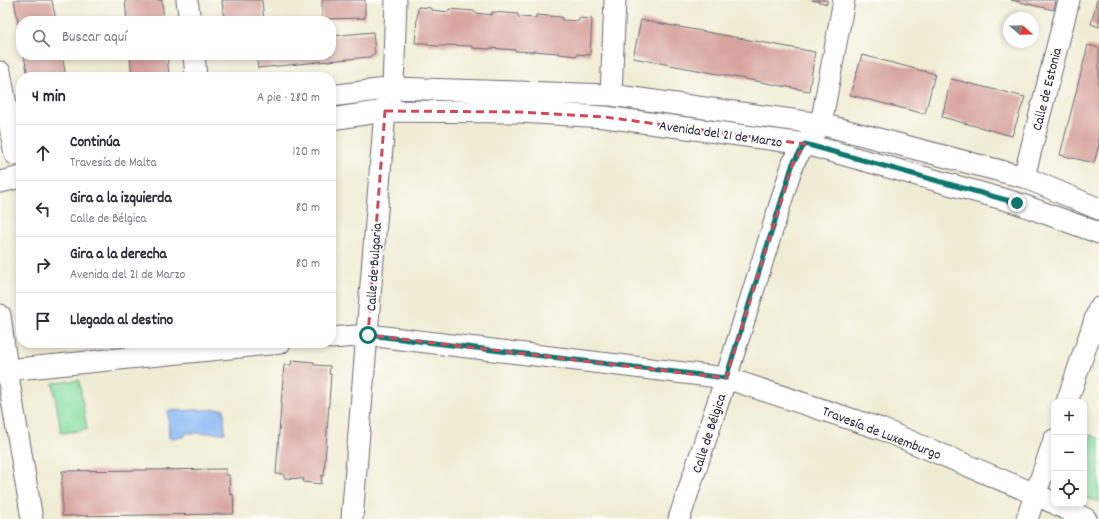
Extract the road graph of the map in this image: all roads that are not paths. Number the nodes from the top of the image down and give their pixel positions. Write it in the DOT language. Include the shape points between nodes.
graph roads {
  1 [pos="187,0"];
  2 [pos="396,0"];
  3 [pos="615,0"];
  4 [pos="844,0"];
  5 [pos="1069,0"];
  6 [pos="189,16"];
  7 [pos="194,60"];
  8 [pos="0,72"];
  9 [pos="196,72"];
  10 [pos="393,88"];
  11 [pos="336,95"];
  12 [pos="611,95"];
  13 [pos="385,111"];
  14 [pos="336,117"];
  15 [pos="821,124"];
  16 [pos="805,144"];
  17 [pos="12,155"];
  18 [pos="1024,177"];
  19 [pos="16,178"];
  20 [pos="0,182"];
  21 [pos="1099,208"];
  22 [pos="1099,234"];
  23 [pos="1099,308"];
  24 [pos="0,315"];
  25 [pos="368,335"];
  26 [pos="336,338"];
  27 [pos="229,348"];
  28 [pos="4,370"];
  29 [pos="726,378"];
  30 [pos="1068,399"];
  31 [pos="1051,449"];
  32 [pos="1035,494"];
  33 [pos="1051,502"];
  34 [pos="1061,507"];
  35 [pos="32,519"];
  36 [pos="352,519"];
  37 [pos="680,519"];
  38 [pos="1027,519"];
  39 [pos="1086,519"];
  1 -- 6 [label="street"];
  2 -- 10 [label="street, Calle de Bulgaria"];
  3 -- 12 [label="street"];
  4 -- 15 [label="street"];
  5 -- 18 [label="street, Calle de Estonia"];
  7 -- 9 [label="street"];
  8 -- 17 [label="street"];
  10 -- 11 [label="street, Avenida del 21 de Marzo"];
  10 -- 12 [label="street, Avenida del 21 de Marzo"];
  10 -- 13 [label="street, Calle de Bulgaria"];
  12 -- 15 [label="street, Avenida del 21 de Marzo"];
  13 -- 14 [label="street, Avenida del 21 de Marzo"];
  13 -- 16 [label="street, Avenida del 21 de Marzo" via="519,112 605,117"];
  13 -- 25 [label="street, Calle de Bulgaria"];
  15 -- 16 [label="street, Calle de Bélgica"];
  15 -- 18 [label="street, Avenida del 21 de Marzo"];
  16 -- 22 [label="street, Avenida del 21 de Marzo" via="1017,203"];
  16 -- 29 [label="street, Calle de Bélgica" via="793,163"];
  18 -- 21 [label="street, Avenida del 21 de Marzo"];
  19 -- 20 [label="street"];
  23 -- 30 [label="street"];
  24 -- 28 [label="street"];
  25 -- 26 [label="street, Travesía de Luxemburgo"];
  25 -- 29 [label="street, Travesía de Luxemburgo"];
  25 -- 36 [label="street, Calle de Bulgaria"];
  27 -- 28 [label="street"];
  28 -- 35 [label="street"];
  29 -- 32 [label="street, Travesía de Luxemburgo" via="882,428"];
  29 -- 37 [label="street, Calle de Bélgica"];
  31 -- 32 [label="street"];
  32 -- 33 [label="street, Travesía de Luxemburgo"];
  32 -- 38 [label="street"];
  34 -- 39 [label="street, Travesía de Luxemburgo"];
}
